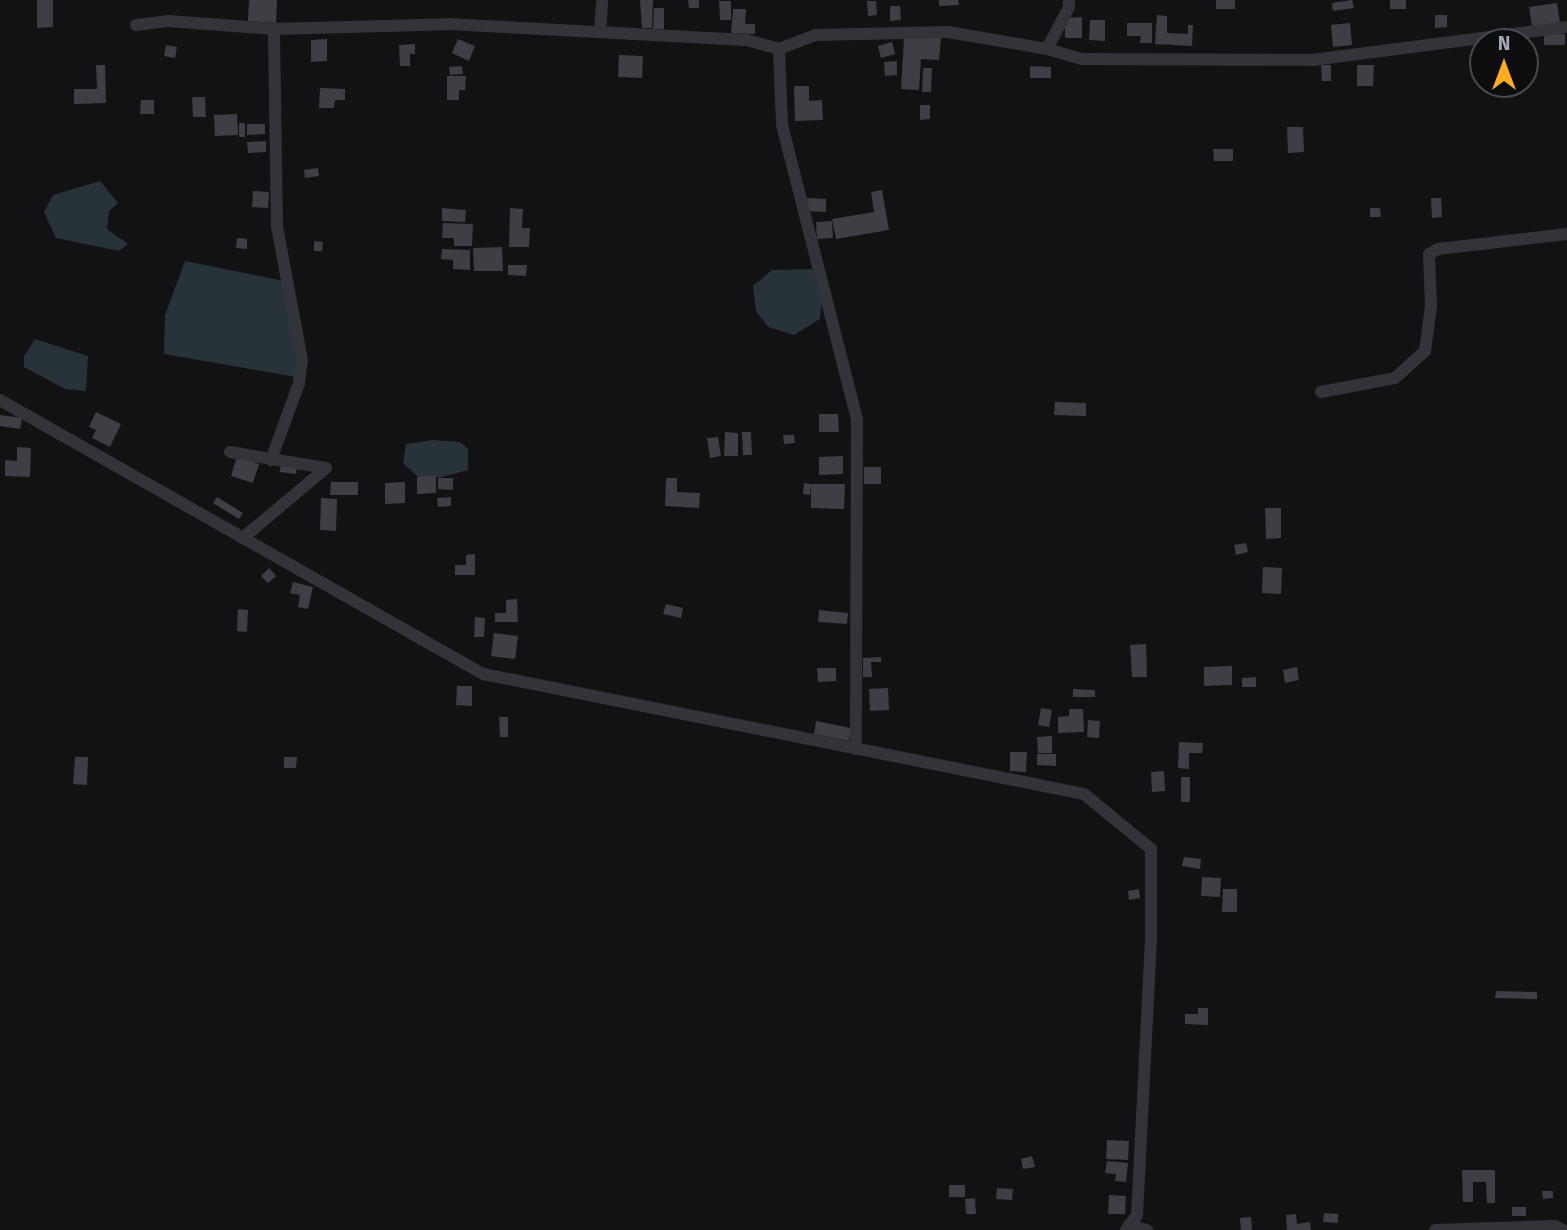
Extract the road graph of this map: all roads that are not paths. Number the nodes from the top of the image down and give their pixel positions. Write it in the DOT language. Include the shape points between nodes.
graph roads {
  1 [pos="602,0"];
  2 [pos="1069,0"];
  3 [pos="136,25"];
  4 [pos="1567,27"];
  5 [pos="274,29"];
  6 [pos="600,32"];
  7 [pos="779,49"];
  8 [pos="1047,50"];
  9 [pos="1567,234"];
  10 [pos="1321,392"];
  11 [pos="0,400"];
  12 [pos="230,452"];
  13 [pos="271,460"];
  14 [pos="243,538"];
  15 [pos="856,749"];
  16 [pos="1128,1228"];
  17 [pos="1147,1230"];
  18 [pos="1435,1230"];
  19 [pos="1563,1230"];
  1 -- 6 [label="street"];
  2 -- 8 [label="street"];
  3 -- 5 [label="street" via="168,21"];
  4 -- 8 [label="street" via="1312,60 1082,59"];
  5 -- 6 [label="street" via="448,24"];
  5 -- 13 [label="street" via="277,227 302,359 299,383"];
  6 -- 7 [label="street" via="746,40"];
  7 -- 8 [label="street" via="816,35 947,32"];
  7 -- 15 [label="street" via="782,125 857,419"];
  9 -- 10 [label="street" via="1437,249 1429,254 1425,351 1395,378"];
  11 -- 14 [label="street"];
  12 -- 13 [label="street"];
  13 -- 14 [label="street" via="326,468"];
  14 -- 15 [label="street" via="483,674"];
  15 -- 16 [label="street" via="1084,794 1151,849 1137,1215"];
  16 -- 17 [label="street"];
  18 -- 19 [label="street" via="1555,1226"];
}
